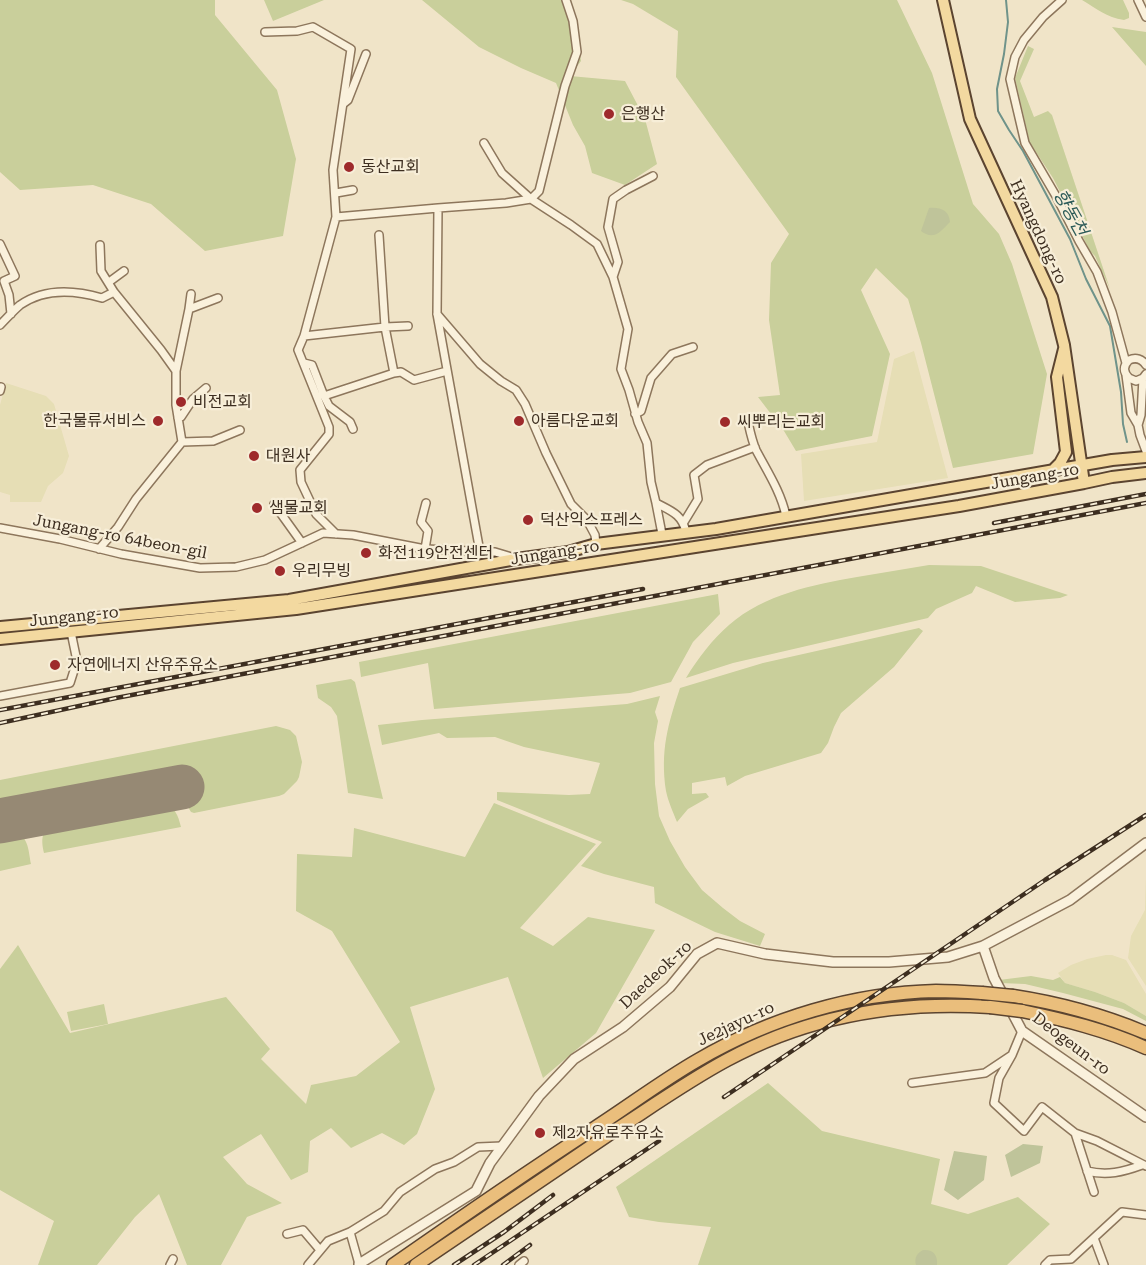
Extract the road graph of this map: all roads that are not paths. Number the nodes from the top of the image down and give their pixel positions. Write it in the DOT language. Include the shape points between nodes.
graph roads {
  1 [pos="566,0"];
  2 [pos="943,0"];
  3 [pos="1062,0"];
  4 [pos="1138,0"];
  5 [pos="1146,17"];
  6 [pos="265,32"];
  7 [pos="366,54"];
  8 [pos="343,104"];
  9 [pos="484,143"];
  10 [pos="653,176"];
  11 [pos="353,190"];
  12 [pos="336,193"];
  13 [pos="531,199"];
  14 [pos="438,208"];
  15 [pos="336,217"];
  16 [pos="379,235"];
  17 [pos="0,244"];
  18 [pos="100,245"];
  19 [pos="124,271"];
  20 [pos="613,277"];
  21 [pos="109,282"];
  22 [pos="114,292"];
  23 [pos="191,294"];
  24 [pos="218,298"];
  25 [pos="189,309"];
  26 [pos="11,314"];
  27 [pos="437,314"];
  28 [pos="0,325"];
  29 [pos="408,326"];
  30 [pos="385,327"];
  31 [pos="304,336"];
  32 [pos="1064,345"];
  33 [pos="693,347"];
  34 [pos="1146,353"];
  35 [pos="1140,359"];
  36 [pos="304,363"];
  37 [pos="1126,363"];
  38 [pos="1146,365"];
  39 [pos="176,371"];
  40 [pos="447,371"];
  41 [pos="394,373"];
  42 [pos="1126,375"];
  43 [pos="1145,376"];
  44 [pos="206,388"];
  45 [pos="324,396"];
  46 [pos="636,414"];
  47 [pos="178,418"];
  48 [pos="748,422"];
  49 [pos="1138,425"];
  50 [pos="352,429"];
  51 [pos="240,430"];
  52 [pos="182,442"];
  53 [pos="755,447"];
  54 [pos="1146,451"];
  55 [pos="1146,457"];
  56 [pos="1081,466"];
  57 [pos="1052,471"];
  58 [pos="1141,473"];
  59 [pos="1084,483"];
  60 [pos="426,503"];
  61 [pos="656,503"];
  62 [pos="274,504"];
  63 [pos="786,516"];
  64 [pos="685,527"];
  65 [pos="0,528"];
  66 [pos="336,534"];
  67 [pos="662,534"];
  68 [pos="302,543"];
  69 [pos="596,544"];
  70 [pos="99,549"];
  71 [pos="426,549"];
  72 [pos="480,552"];
  73 [pos="516,559"];
  74 [pos="0,627"];
  75 [pos="72,632"];
  76 [pos="0,639"];
  77 [pos="0,696"];
  78 [pos="1146,843"];
  79 [pos="983,946"];
  80 [pos="1022,1031"];
  81 [pos="1146,1033"];
  82 [pos="1146,1048"];
  83 [pos="1012,1054"];
  84 [pos="912,1083"];
  85 [pos="1146,1117"];
  86 [pos="1075,1133"];
  87 [pos="502,1146"];
  88 [pos="1144,1166"];
  89 [pos="1088,1171"];
  90 [pos="1094,1192"];
  91 [pos="1146,1215"];
  92 [pos="350,1232"];
  93 [pos="287,1234"];
  94 [pos="1094,1238"];
  95 [pos="320,1250"];
  96 [pos="360,1264"];
  97 [pos="308,1265"];
  98 [pos="393,1265"];
  99 [pos="416,1265"];
  100 [pos="1045,1265"];
  101 [pos="1104,1265"];
  1 -- 13 [label="street" via="577,52 539,191"];
  2 -- 32 [label="main road, Hyangdong-ro" via="970,119 1052,297"];
  3 -- 37 [label="street" via="1024,40 1010,78 1025,143 1097,272"];
  4 -- 5 [label="street"];
  6 -- 8 [label="street" via="312,27 351,49"];
  7 -- 8 [label="street"];
  8 -- 12 [label="street" via="333,170"];
  9 -- 13 [label="street" via="502,173"];
  10 -- 20 [label="street" via="613,199 608,227 618,262"];
  11 -- 12 [label="street"];
  12 -- 15 [label="street"];
  13 -- 14 [label="street"];
  13 -- 20 [label="street" via="597,244"];
  14 -- 15 [label="street"];
  14 -- 27 [label="street"];
  15 -- 31 [label="street"];
  16 -- 30 [label="street"];
  17 -- 26 [label="street" via="15,276 4,281"];
  18 -- 21 [label="street" via="101,271"];
  19 -- 21 [label="street"];
  20 -- 46 [label="street" via="628,329 621,369"];
  21 -- 22 [label="street"];
  22 -- 26 [label="street" via="102,298 65,292 41,295"];
  22 -- 39 [label="street"];
  23 -- 25 [label="street"];
  24 -- 25 [label="street"];
  25 -- 39 [label="street"];
  26 -- 28 [label="street"];
  27 -- 40 [label="street"];
  27 -- 69 [label="street" via="480,364 516,390 560,483 587,520"];
  29 -- 30 [label="street"];
  30 -- 31 [label="street"];
  30 -- 41 [label="street"];
  31 -- 36 [label="street" via="298,350"];
  32 -- 56 [label="main road, Hyangdong-ro"];
  32 -- 57 [label="main road" via="1057,377 1066,452"];
  33 -- 46 [label="street" via="672,354 651,378 641,411"];
  34 -- 35 [label="street"];
  35 -- 37 [label="street"];
  35 -- 38 [label="street"];
  36 -- 45 [label="street" via="312,365"];
  36 -- 66 [label="street" via="329,434 300,470 302,482 316,514"];
  37 -- 42 [label="street"];
  39 -- 47 [label="street"];
  40 -- 41 [label="street" via="414,380 401,372"];
  40 -- 72 [label="street"];
  41 -- 45 [label="street"];
  42 -- 43 [label="street" via="1136,381"];
  42 -- 49 [label="street" via="1131,413"];
  43 -- 49 [label="street"];
  44 -- 47 [label="street"];
  45 -- 50 [label="street" via="329,406 350,422"];
  46 -- 61 [label="street" via="647,443"];
  47 -- 52 [label="street"];
  48 -- 53 [label="street"];
  49 -- 54 [label="street"];
  51 -- 52 [label="street" via="213,441"];
  52 -- 70 [label="street"];
  53 -- 63 [label="street"];
  53 -- 64 [label="street" via="707,465 694,475 698,499"];
  55 -- 56 [label="main road, Jungang-ro"];
  56 -- 57 [label="main road, Jungang-ro"];
  56 -- 59 [label="main road, Hyangdong-ro"];
  57 -- 63 [label="main road, Jungang-ro"];
  58 -- 59 [label="main road, Jungang-ro"];
  59 -- 75 [label="main road, Jungang-ro" via="296,609"];
  60 -- 71 [label="street" via="421,522 428,531"];
  61 -- 64 [label="street" via="675,513"];
  61 -- 67 [label="street"];
  62 -- 68 [label="street"];
  63 -- 64 [label="main road, Jungang-ro" via="716,529"];
  64 -- 67 [label="main road, Jungang-ro"];
  65 -- 70 [label="street, Jungang-ro 64beon-gil"];
  66 -- 68 [label="street, Jungang-ro 64beon-gil" via="323,533"];
  66 -- 71 [label="street, Jungang-ro 64beon-gil"];
  67 -- 69 [label="main road, Jungang-ro"];
  68 -- 70 [label="street, Jungang-ro 64beon-gil" via="266,560 236,567 200,568"];
  69 -- 73 [label="main road, Jungang-ro"];
  71 -- 72 [label="street, Jungang-ro 64beon-gil"];
  72 -- 73 [label="street, Jungang-ro 64beon-gil"];
  73 -- 74 [label="main road, Jungang-ro" via="289,600"];
  75 -- 76 [label="main road, Jungang-ro"];
  75 -- 77 [label="street" via="78,661 70,683"];
  78 -- 79 [label="street, Daedeok-ro" via="1070,900"];
  79 -- 80 [label="street, Deogeun-ro" via="994,978"];
  79 -- 87 [label="street, Daedeok-ro" via="948,957 834,962 765,954 717,943 697,954 670,987 623,1026 574,1059 539,1096"];
  80 -- 83 [label="street"];
  80 -- 85 [label="street, Deogeun-ro"];
  81 -- 98 [label="highway, Je2jayu-ro, bridge" via="1071,1007 982,993 902,994 819,1009 762,1029 697,1060"];
  82 -- 99 [label="highway, Je2jayu-ro, bridge" via="1092,1027 990,1007 872,1011 804,1027 702,1074"];
  83 -- 84 [label="street" via="986,1073"];
  83 -- 86 [label="street" via="999,1078 994,1103 1024,1131 1042,1107"];
  86 -- 88 [label="street"];
  86 -- 89 [label="street"];
  87 -- 92 [label="street" via="478,1147 435,1168 400,1192 384,1211"];
  87 -- 96 [label="street, Daedeok-ro" via="476,1191"];
  88 -- 89 [label="street" via="1120,1173"];
  89 -- 90 [label="street"];
  91 -- 94 [label="street" via="1122,1212"];
  92 -- 95 [label="street" via="328,1241"];
  92 -- 96 [label="street"];
  93 -- 95 [label="street" via="303,1230"];
  94 -- 100 [label="street" via="1071,1260 1050,1260"];
  94 -- 101 [label="street"];
  95 -- 97 [label="street"];
}
